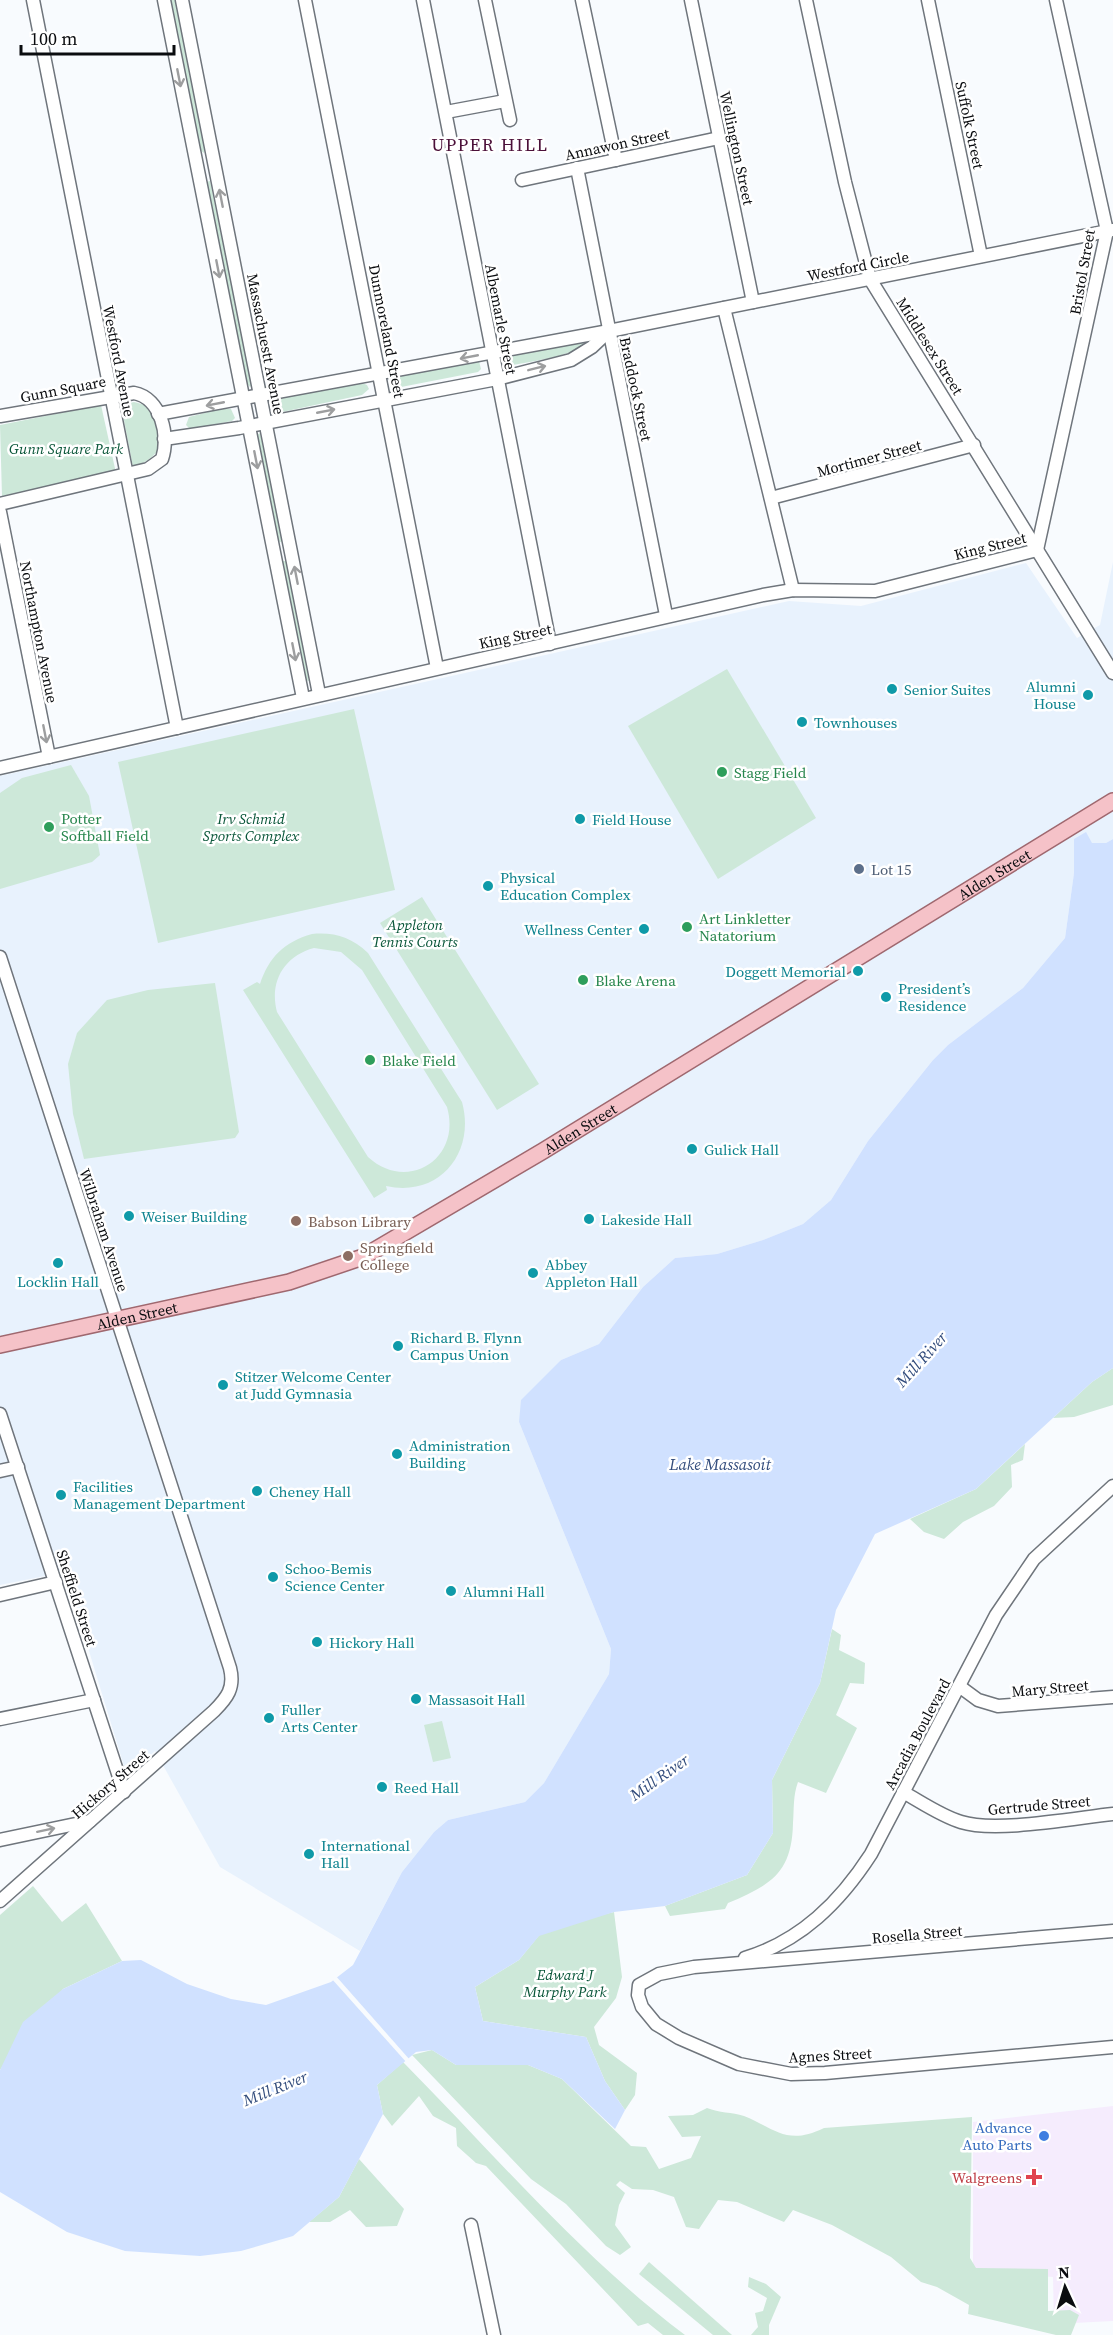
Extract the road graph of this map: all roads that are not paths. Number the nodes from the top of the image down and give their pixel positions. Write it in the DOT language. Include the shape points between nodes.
graph roads {
  1 [pos="33,0"];
  2 [pos="164,0"];
  3 [pos="182,0"];
  4 [pos="305,0"];
  5 [pos="423,0"];
  6 [pos="485,0"];
  7 [pos="582,0"];
  8 [pos="691,0"];
  9 [pos="806,0"];
  10 [pos="928,0"];
  11 [pos="1056,0"];
  12 [pos="505,101"];
  13 [pos="446,112"];
  14 [pos="510,120"];
  15 [pos="719,138"];
  16 [pos="616,160"];
  17 [pos="215,166"];
  18 [pos="577,168"];
  19 [pos="198,169"];
  20 [pos="522,180"];
  21 [pos="1110,231"];
  22 [pos="981,256"];
  23 [pos="870,279"];
  24 [pos="753,302"];
  25 [pos="724,308"];
  26 [pos="609,331"];
  27 [pos="493,352"];
  28 [pos="380,374"];
  29 [pos="498,378"];
  30 [pos="111,395"];
  31 [pos="261,396"];
  32 [pos="243,399"];
  33 [pos="386,400"];
  34 [pos="158,414"];
  35 [pos="0,416"];
  36 [pos="266,423"];
  37 [pos="249,426"];
  38 [pos="164,439"];
  39 [pos="974,445"];
  40 [pos="127,475"];
  41 [pos="771,498"];
  42 [pos="0,504"];
  43 [pos="0,512"];
  44 [pos="291,549"];
  45 [pos="1037,550"];
  46 [pos="274,552"];
  47 [pos="793,590"];
  48 [pos="666,615"];
  49 [pos="550,644"];
  50 [pos="437,668"];
  51 [pos="1113,674"];
  52 [pos="319,694"];
  53 [pos="303,698"];
  54 [pos="177,728"];
  55 [pos="49,757"];
  56 [pos="0,768"];
  57 [pos="1113,801"];
  58 [pos="0,957"];
  59 [pos="118,1320"];
  60 [pos="0,1346"];
  61 [pos="0,1414"];
  62 [pos="18,1467"];
  63 [pos="0,1471"];
  64 [pos="1113,1486"];
  65 [pos="56,1582"];
  66 [pos="0,1595"];
  67 [pos="232,1683"];
  68 [pos="959,1686"];
  69 [pos="1113,1697"];
  70 [pos="94,1700"];
  71 [pos="0,1719"];
  72 [pos="124,1792"];
  73 [pos="903,1792"];
  74 [pos="1113,1814"];
  75 [pos="92,1821"];
  76 [pos="0,1839"];
  77 [pos="0,1901"];
  78 [pos="1113,1931"];
  79 [pos="724,1964"];
  80 [pos="1113,2047"];
  81 [pos="471,2225"];
  82 [pos="494,2335"];
  1 -- 30 [label="street, Westford Avenue"];
  2 -- 19 [label="street, one-way"];
  3 -- 17 [label="street, Massachuestt Avenue"];
  4 -- 28 [label="street, Dunmoreland Street"];
  5 -- 13 [label="street, Albemarle Street"];
  6 -- 12 [label="street"];
  7 -- 16 [label="street"];
  8 -- 15 [label="street, Wellington Street"];
  9 -- 23 [label="street, Middlesex Street"];
  10 -- 22 [label="street, Suffolk Street"];
  11 -- 21 [label="street, Bristol Street"];
  12 -- 13 [label="street"];
  12 -- 14 [label="street"];
  13 -- 27 [label="street, Albemarle Street"];
  15 -- 16 [label="street, Annawon Street"];
  15 -- 24 [label="street, Wellington Street"];
  16 -- 18 [label="street, Annawon Street"];
  17 -- 19 [label="street"];
  31 -- 17 [label="street, Massachuestt Avenue, one-way"];
  18 -- 20 [label="street, Annawon Street"];
  18 -- 26 [label="street, Braddock Street"];
  19 -- 32 [label="street, one-way"];
  21 -- 22 [label="street, Westford Circle"];
  21 -- 45 [label="street, Bristol Street"];
  22 -- 23 [label="street, Westford Circle"];
  23 -- 24 [label="street, Westford Circle"];
  23 -- 39 [label="street, Middlesex Street"];
  24 -- 25 [label="street, Westford Circle"];
  25 -- 26 [label="street, Westford Circle"];
  25 -- 41 [label="street"];
  26 -- 27 [label="street, Westford Circle"];
  29 -- 26 [label="street, Westford Circle, one-way" via="571,360"];
  26 -- 48 [label="street, Braddock Street"];
  27 -- 28 [label="street, Westford Circle, one-way"];
  27 -- 29 [label="street, Albemarle Street"];
  28 -- 31 [label="street, Westford Circle"];
  28 -- 33 [label="street, Dunmoreland Street"];
  29 -- 33 [label="street, Westford Circle"];
  29 -- 49 [label="street, Albemarle Street"];
  30 -- 34 [label="street, Gunn Square" via="144,395"];
  30 -- 35 [label="street, Gunn Square"];
  30 -- 40 [label="street, Westford Avenue"];
  31 -- 32 [label="street, Westford Circle"];
  31 -- 36 [label="street, Massachuestt Avenue"];
  32 -- 34 [label="street, Westford Circle, one-way"];
  32 -- 37 [label="street"];
  36 -- 33 [label="street, Westford Circle, one-way"];
  33 -- 50 [label="street, Dunmoreland Street"];
  34 -- 38 [label="street"];
  36 -- 37 [label="street, Westford Circle"];
  36 -- 44 [label="street, Massachuestt Avenue"];
  37 -- 38 [label="street, Westford Circle"];
  37 -- 46 [label="street, one-way"];
  38 -- 40 [label="street" via="159,462"];
  39 -- 41 [label="street, Mortimer Street"];
  39 -- 45 [label="street, Middlesex Street"];
  40 -- 42 [label="street"];
  40 -- 54 [label="street, Westford Avenue"];
  41 -- 47 [label="street"];
  43 -- 55 [label="street, Northampton Avenue, one-way"];
  44 -- 46 [label="street"];
  52 -- 44 [label="street, Massachuestt Avenue, one-way"];
  45 -- 47 [label="street, King Street" via="875,591"];
  45 -- 51 [label="street, Middlesex Street"];
  46 -- 53 [label="street, one-way"];
  47 -- 48 [label="street, King Street"];
  48 -- 49 [label="street, King Street"];
  49 -- 50 [label="street, King Street"];
  50 -- 52 [label="street, King Street"];
  52 -- 53 [label="street, King Street"];
  53 -- 54 [label="street, King Street"];
  54 -- 55 [label="street, King Street"];
  55 -- 56 [label="street, King Street"];
  57 -- 59 [label="main road, Alden Street" via="388,1245 307,1278"];
  58 -- 59 [label="street, Wilbraham Avenue"];
  59 -- 60 [label="main road, Alden Street"];
  59 -- 67 [label="street, Wilbraham Avenue"];
  61 -- 62 [label="street, Sheffield Street"];
  62 -- 63 [label="street"];
  62 -- 65 [label="street, Sheffield Street"];
  64 -- 68 [label="street, Arcadia Boulevard" via="1023,1571"];
  65 -- 66 [label="street"];
  65 -- 70 [label="street, Sheffield Street"];
  67 -- 72 [label="street, Hickory Street" via="222,1703"];
  68 -- 69 [label="street, Mary Street" via="982,1702 1003,1707"];
  68 -- 73 [label="street, Arcadia Boulevard"];
  70 -- 71 [label="street"];
  70 -- 72 [label="street, Sheffield Street"];
  72 -- 75 [label="street, Hickory Street"];
  73 -- 74 [label="street, Gertrude Street" via="969,1824 1000,1825"];
  73 -- 79 [label="street, Arcadia Boulevard" via="867,1859 825,1912 775,1946"];
  76 -- 75 [label="street, one-way"];
  75 -- 77 [label="street, Hickory Street"];
  78 -- 79 [label="street, Rosella Street"];
  79 -- 80 [label="street, Agnes Street" via="679,1969 650,1978 639,1985 639,2001 650,2019 663,2030 750,2067 809,2074"];
  81 -- 82 [label="street"];
}
